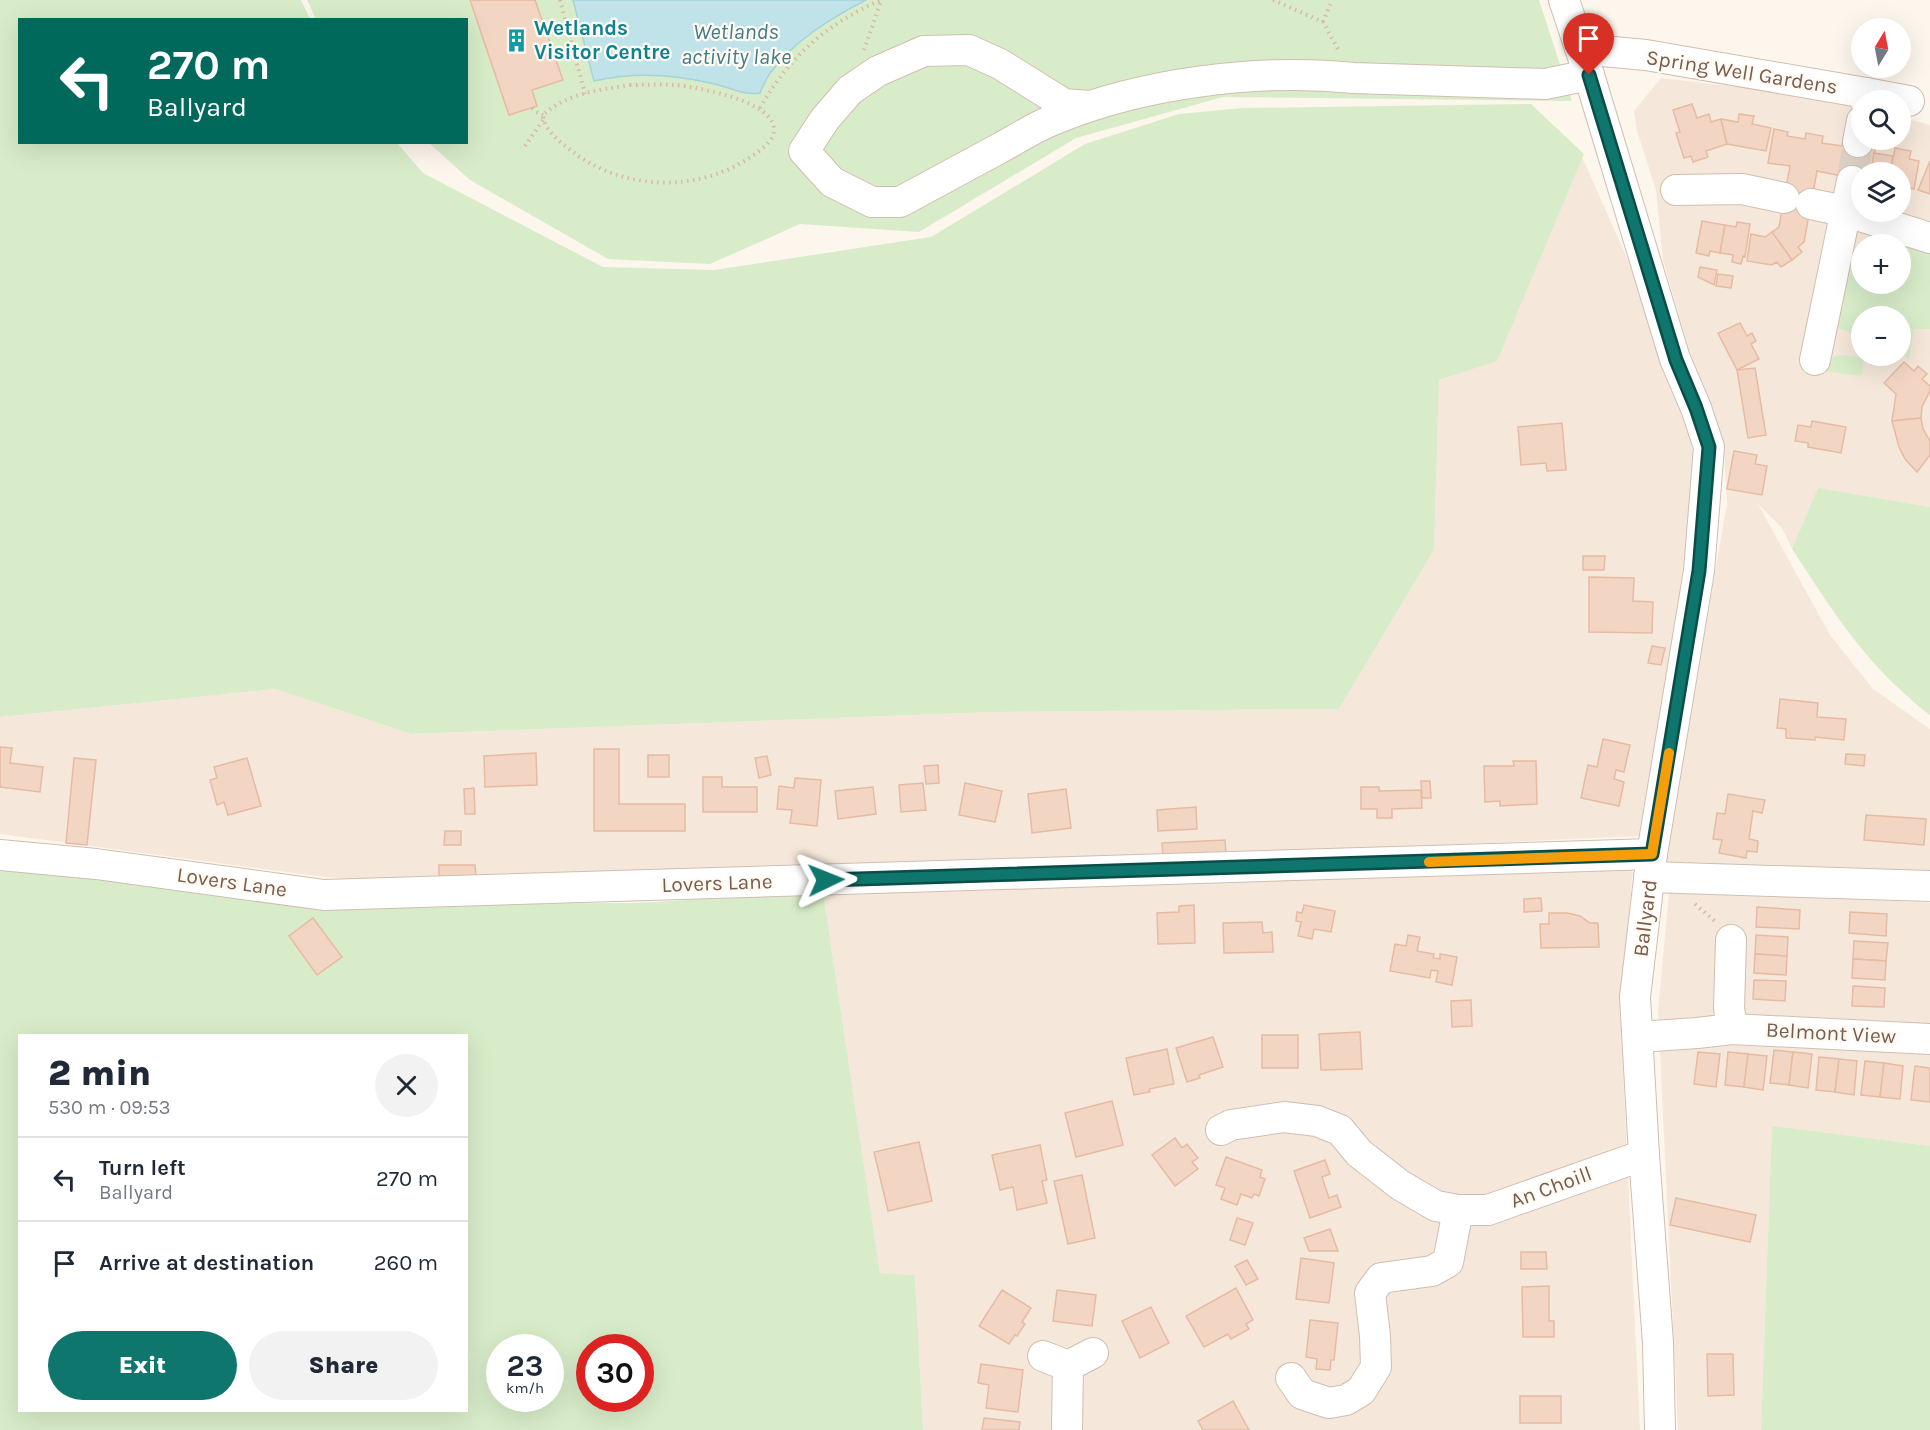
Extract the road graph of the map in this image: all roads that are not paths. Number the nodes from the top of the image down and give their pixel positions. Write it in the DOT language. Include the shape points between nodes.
graph roads {
  1 [pos="1564,0"];
  2 [pos="1585,62"];
  3 [pos="1090,106"];
  4 [pos="1851,111"];
  5 [pos="1851,185"];
  6 [pos="1676,190"];
  7 [pos="1845,211"];
  8 [pos="1930,238"];
  9 [pos="1815,360"];
  10 [pos="0,855"];
  11 [pos="1651,866"];
  12 [pos="1930,886"];
  13 [pos="1731,940"];
  14 [pos="1732,1029"];
  15 [pos="1638,1037"];
  16 [pos="1930,1039"];
  17 [pos="1224,1119"];
  18 [pos="1644,1155"];
  19 [pos="1458,1210"];
  20 [pos="1068,1358"];
  21 [pos="1291,1378"];
  22 [pos="1067,1430"];
  23 [pos="1660,1430"];
  1 -- 2 [label="street, Ballyard"];
  2 -- 3 [label="street, Spring Well Gardens" via="1545,84 1324,75 1229,78 1167,87"];
  2 -- 4 [label="street, Spring Well Gardens" via="1646,55"];
  2 -- 11 [label="street, Ballyard" via="1676,360 1709,447 1699,571"];
  3 -- 3 [label="street" via="1051,120 900,202 872,202 832,183 804,151 850,90 878,71 924,51 969,50 1000,63 1064,105"];
  5 -- 7 [label="street"];
  6 -- 7 [label="street" via="1742,189"];
  7 -- 8 [label="street"];
  7 -- 9 [label="street"];
  10 -- 11 [label="street, Lovers Lane" via="324,895"];
  11 -- 12 [label="street, Lovers Lane"];
  11 -- 15 [label="street, Ballyard" via="1635,997"];
  13 -- 14 [label="street"];
  14 -- 15 [label="street, Belmont View"];
  14 -- 16 [label="street, Belmont View"];
  15 -- 18 [label="street, Ballyard"];
  17 -- 19 [label="street, An Choill" via="1284,1117 1317,1121 1340,1130 1359,1153 1400,1185 1436,1206"];
  18 -- 19 [label="street, An Choill" via="1488,1210"];
  18 -- 23 [label="street, Ballyard" via="1658,1343"];
  19 -- 21 [label="street" via="1448,1262 1432,1272 1381,1278 1370,1293 1376,1367 1361,1391 1346,1400 1329,1402 1302,1394"];
  20 -- 22 [label="street"];
}
